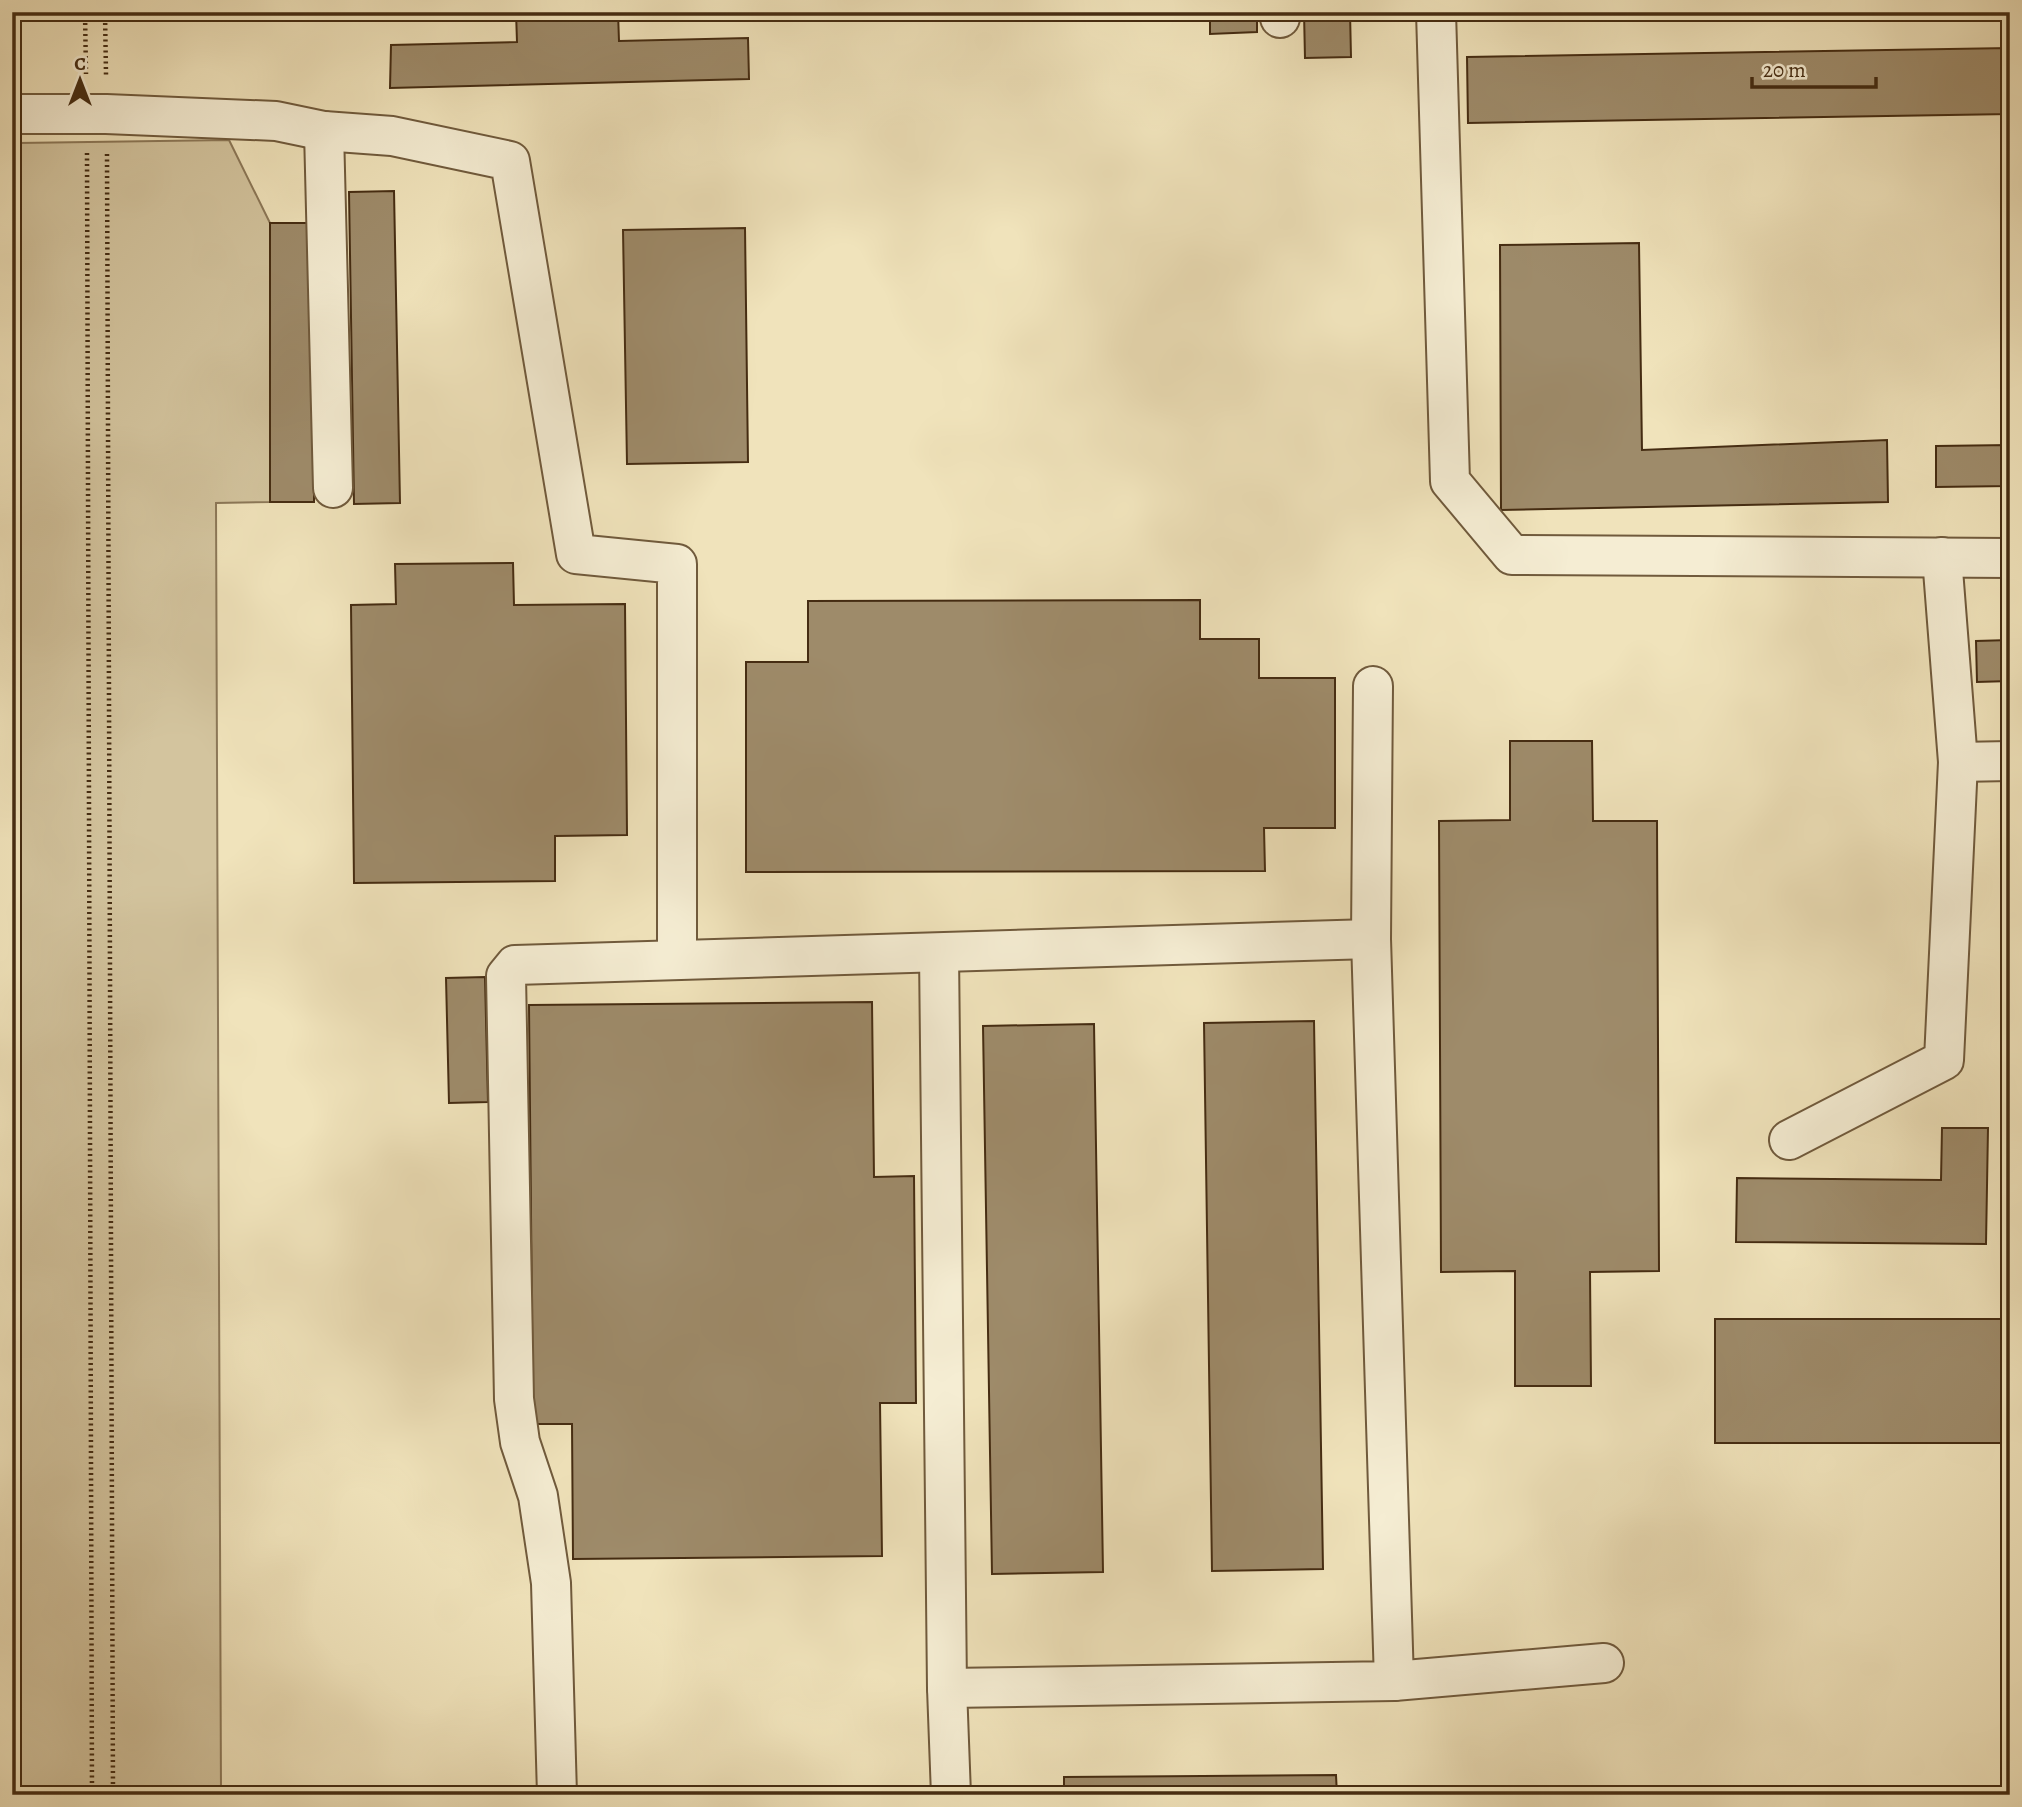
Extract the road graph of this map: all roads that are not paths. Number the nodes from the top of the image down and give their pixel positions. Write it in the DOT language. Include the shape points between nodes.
graph roads {
  1 [pos="1436,12"];
  2 [pos="12,114"];
  3 [pos="324,131"];
  4 [pos="333,488"];
  5 [pos="1942,557"];
  6 [pos="2010,558"];
  7 [pos="1373,686"];
  8 [pos="2010,761"];
  9 [pos="1958,762"];
  10 [pos="1371,939"];
  11 [pos="939,953"];
  12 [pos="677,960"];
  13 [pos="1789,1140"];
  14 [pos="1604,1662"];
  15 [pos="1394,1681"];
  16 [pos="947,1688"];
  17 [pos="557,1795"];
  18 [pos="951,1795"];
  1 -- 5 [label="lane" via="1450,481 1512,555"];
  2 -- 3 [label="lane" via="276,121"];
  3 -- 4 [label="lane"];
  3 -- 12 [label="lane" via="392,136 510,162 576,554 677,564"];
  5 -- 6 [label="lane"];
  5 -- 9 [label="lane"];
  7 -- 10 [label="lane"];
  8 -- 9 [label="lane"];
  9 -- 13 [label="lane" via="1944,1060"];
  10 -- 11 [label="lane"];
  10 -- 15 [label="lane"];
  11 -- 12 [label="lane"];
  11 -- 16 [label="lane"];
  12 -- 17 [label="lane" via="515,965 506,976 514,1399 520,1442 538,1496 551,1583"];
  14 -- 15 [label="lane"];
  15 -- 16 [label="lane"];
  16 -- 18 [label="lane"];
}
